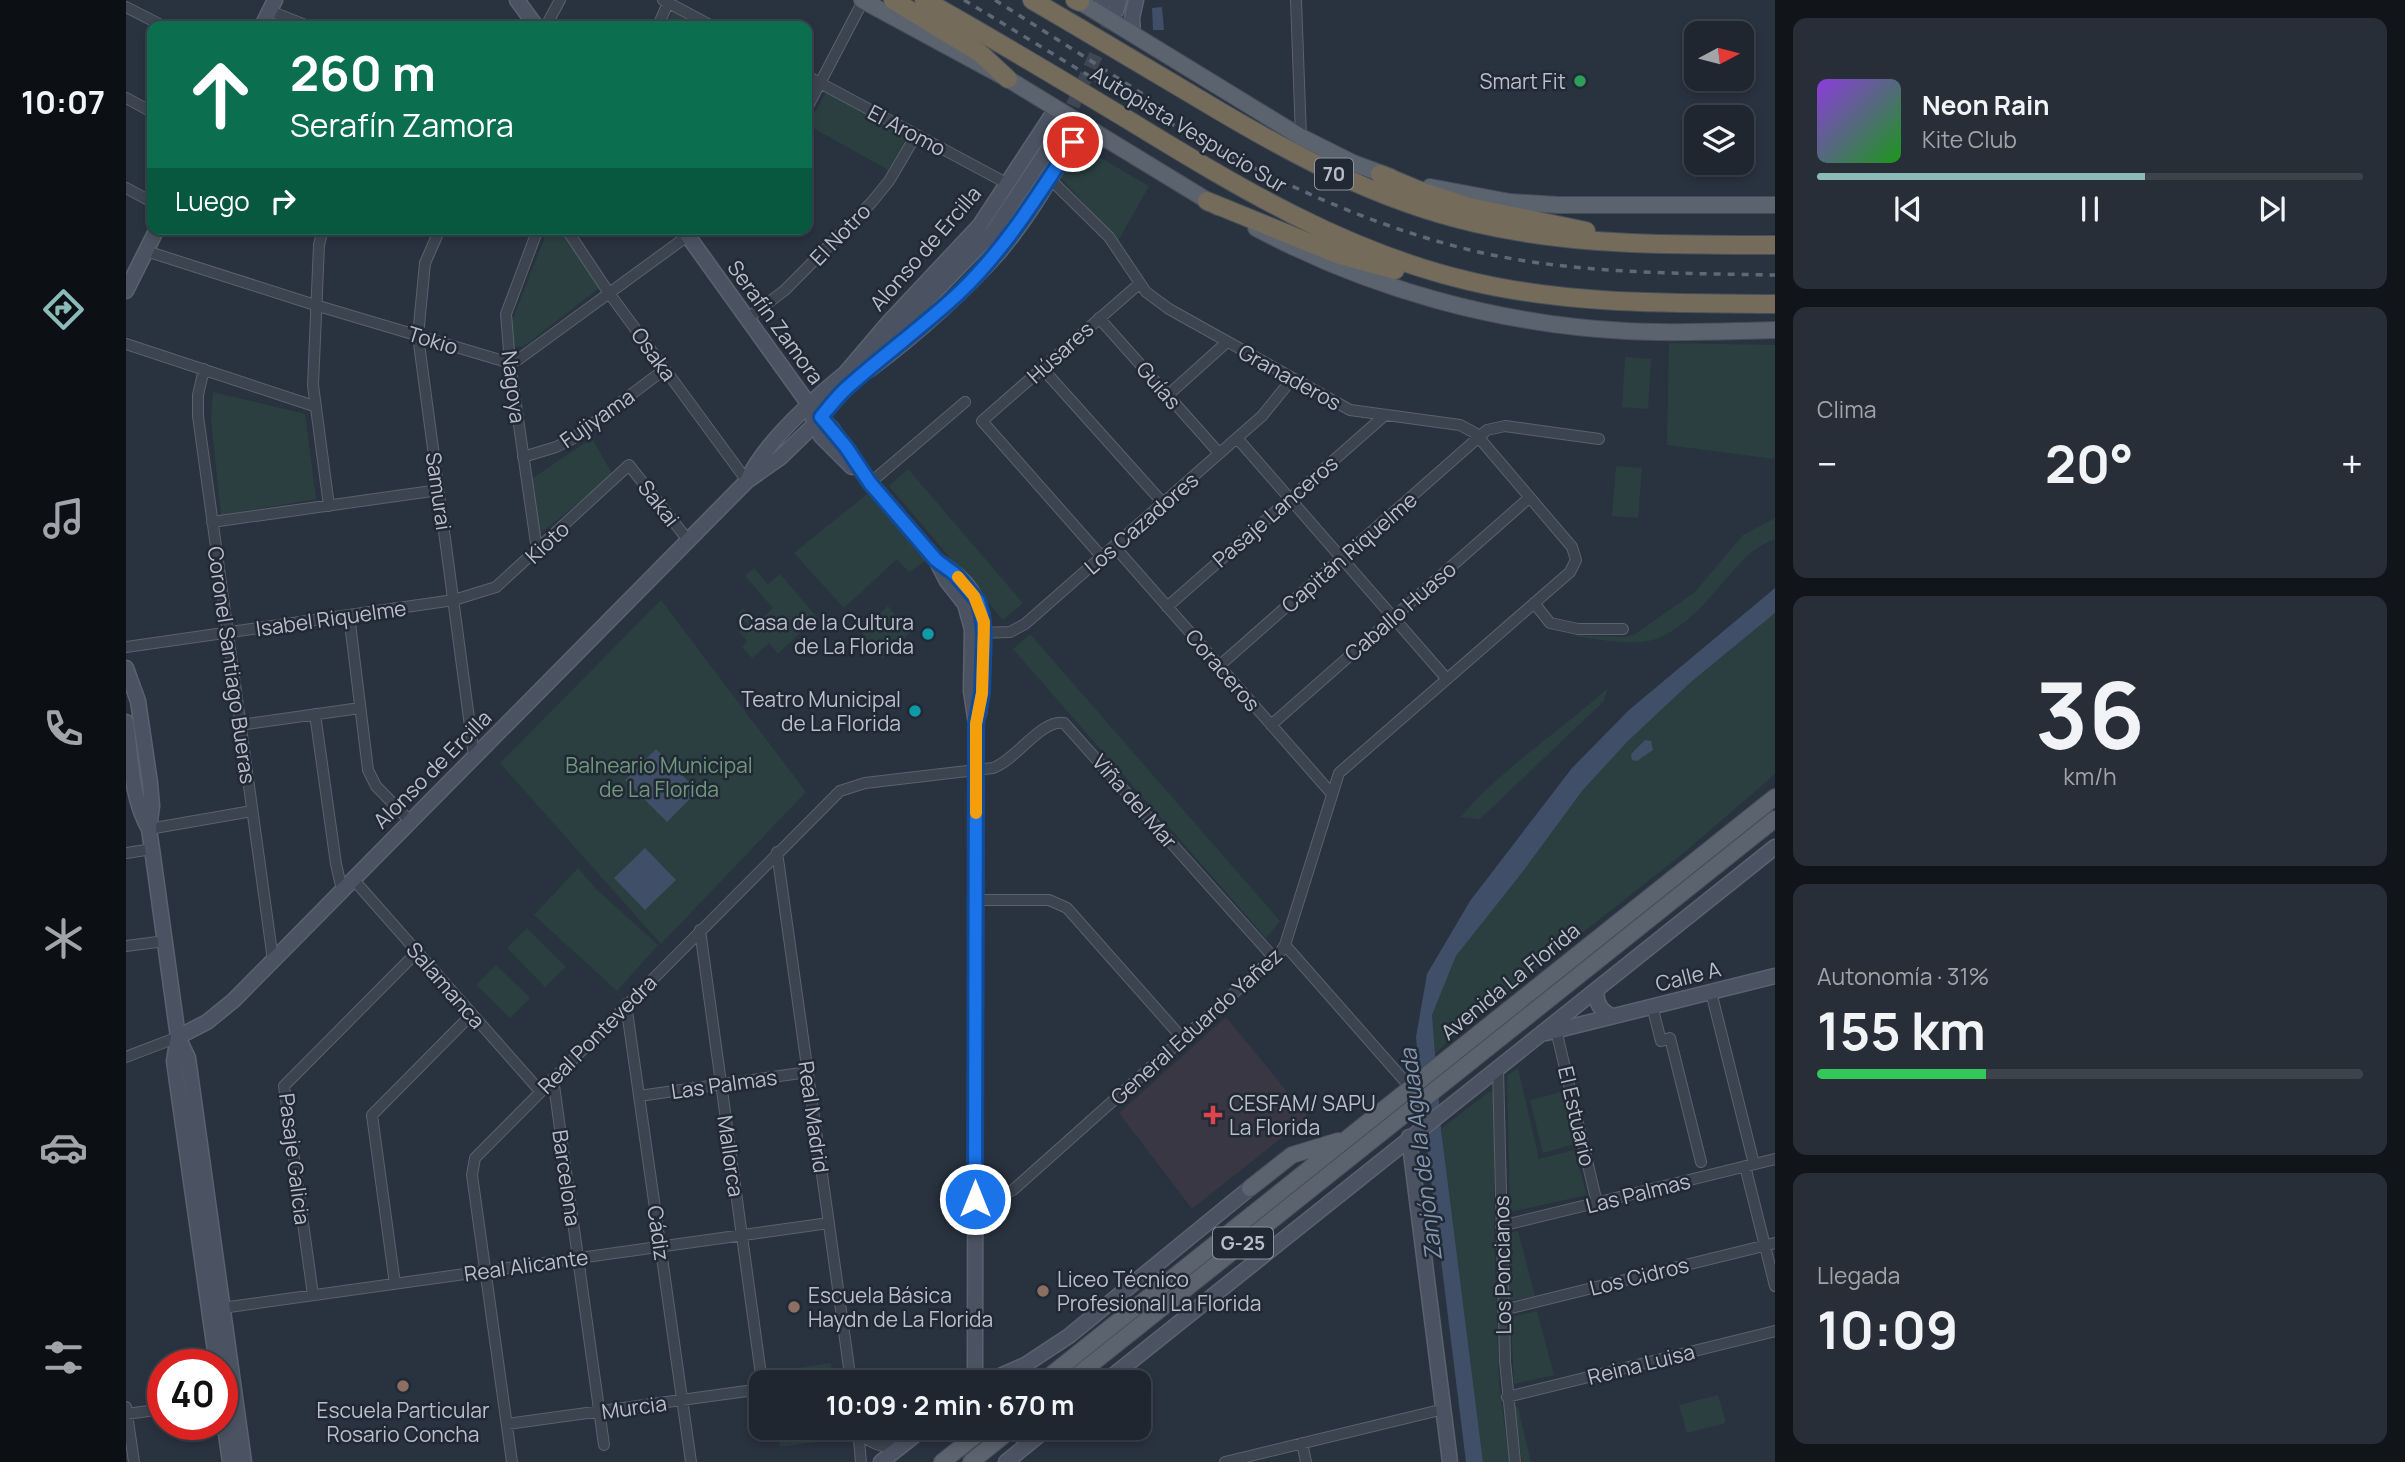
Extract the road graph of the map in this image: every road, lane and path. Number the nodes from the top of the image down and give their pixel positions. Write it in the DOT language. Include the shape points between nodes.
graph roads {
  1 [pos="517,0"];
  2 [pos="560,0"];
  3 [pos="863,0"];
  4 [pos="892,0"];
  5 [pos="924,0"];
  6 [pos="1032,0"];
  7 [pos="1136,0"];
  8 [pos="1296,0"];
  9 [pos="666,1"];
  10 [pos="1077,1"];
  11 [pos="273,5"];
  12 [pos="1101,6"];
  13 [pos="126,7"];
  14 [pos="153,21"];
  15 [pos="265,21"];
  16 [pos="300,21"];
  17 [pos="532,21"];
  18 [pos="549,21"];
  19 [pos="660,21"];
  20 [pos="703,21"];
  21 [pos="1133,35"];
  22 [pos="812,79"];
  23 [pos="1008,79"];
  24 [pos="820,83"];
  25 [pos="126,98"];
  26 [pos="812,98"];
  27 [pos="147,109"];
  28 [pos="1056,109"];
  29 [pos="1083,125"];
  30 [pos="1063,127"];
  31 [pos="916,135"];
  32 [pos="1301,137"];
  33 [pos="1380,174"];
  34 [pos="1049,178"];
  35 [pos="1008,184"];
  36 [pos="126,188"];
  37 [pos="147,199"];
  38 [pos="1207,201"];
  39 [pos="1775,205"];
  40 [pos="155,235"];
  41 [pos="322,235"];
  42 [pos="437,235"];
  43 [pos="536,235"];
  44 [pos="570,235"];
  45 [pos="685,235"];
  46 [pos="693,235"];
  47 [pos="1672,245"];
  48 [pos="1775,245"];
  49 [pos="146,251"];
  50 [pos="1451,276"];
  51 [pos="1139,284"];
  52 [pos="126,291"];
  53 [pos="609,293"];
  54 [pos="1775,304"];
  55 [pos="315,305"];
  56 [pos="1100,317"];
  57 [pos="748,318"];
  58 [pos="1775,330"];
  59 [pos="418,336"];
  60 [pos="1227,342"];
  61 [pos="126,344"];
  62 [pos="510,363"];
  63 [pos="1042,368"];
  64 [pos="204,369"];
  65 [pos="665,369"];
  66 [pos="1292,379"];
  67 [pos="846,381"];
  68 [pos="1168,395"];
  69 [pos="965,402"];
  70 [pos="314,405"];
  71 [pos="810,406"];
  72 [pos="1384,416"];
  73 [pos="818,420"];
  74 [pos="1479,437"];
  75 [pos="1237,438"];
  76 [pos="1599,439"];
  77 [pos="1219,453"];
  78 [pos="523,457"];
  79 [pos="629,465"];
  80 [pos="747,481"];
  81 [pos="868,481"];
  82 [pos="439,490"];
  83 [pos="1290,498"];
  84 [pos="1529,498"];
  85 [pos="1163,503"];
  86 [pos="328,506"];
  87 [pos="212,522"];
  88 [pos="688,540"];
  89 [pos="1114,546"];
  90 [pos="537,550"];
  91 [pos="1102,557"];
  92 [pos="1342,558"];
  93 [pos="1576,560"];
  94 [pos="454,600"];
  95 [pos="1534,603"];
  96 [pos="1167,607"];
  97 [pos="349,615"];
  98 [pos="1393,617"];
  99 [pos="1623,629"];
  100 [pos="228,632"];
  101 [pos="978,633"];
  102 [pos="126,647"];
  103 [pos="1219,666"];
  104 [pos="126,668"];
  105 [pos="126,676"];
  106 [pos="1446,678"];
  107 [pos="360,708"];
  108 [pos="315,714"];
  109 [pos="126,722"];
  110 [pos="240,725"];
  111 [pos="1271,725"];
  112 [pos="134,752"];
  113 [pos="474,756"];
  114 [pos="976,770"];
  115 [pos="1332,794"];
  116 [pos="1775,797"];
  117 [pos="252,811"];
  118 [pos="1775,820"];
  119 [pos="410,821"];
  120 [pos="149,828"];
  121 [pos="1775,847"];
  122 [pos="152,849"];
  123 [pos="777,852"];
  124 [pos="126,853"];
  125 [pos="347,884"];
  126 [pos="977,900"];
  127 [pos="700,930"];
  128 [pos="165,941"];
  129 [pos="1285,945"];
  130 [pos="126,946"];
  131 [pos="417,952"];
  132 [pos="1274,958"];
  133 [pos="273,960"];
  134 [pos="1775,976"];
  135 [pos="1597,990"];
  136 [pos="1711,992"];
  137 [pos="626,1004"];
  138 [pos="1652,1006"];
  139 [pos="472,1014"];
  140 [pos="1612,1016"];
  141 [pos="1556,1030"];
  142 [pos="1541,1034"];
  143 [pos="178,1037"];
  144 [pos="1184,1039"];
  145 [pos="126,1056"];
  146 [pos="1498,1068"];
  147 [pos="808,1072"];
  148 [pos="553,1078"];
  149 [pos="721,1085"];
  150 [pos="1414,1085"];
  151 [pos="540,1091"];
  152 [pos="639,1096"];
  153 [pos="1414,1134"];
  154 [pos="1350,1136"];
  155 [pos="1775,1159"];
  156 [pos="1701,1162"];
  157 [pos="1749,1165"];
  158 [pos="1250,1188"];
  159 [pos="975,1199"];
  160 [pos="1597,1203"];
  161 [pos="829,1223"];
  162 [pos="1502,1226"];
  163 [pos="742,1235"];
  164 [pos="1770,1244"];
  165 [pos="660,1247"];
  166 [pos="578,1258"];
  167 [pos="485,1271"];
  168 [pos="395,1284"];
  169 [pos="1775,1286"];
  170 [pos="313,1295"];
  171 [pos="222,1308"];
  172 [pos="1503,1310"];
  173 [pos="1775,1331"];
  174 [pos="215,1349"];
  175 [pos="224,1349"];
  176 [pos="759,1370"];
  177 [pos="849,1370"];
  178 [pos="975,1370"];
  179 [pos="1014,1370"];
  180 [pos="1057,1370"];
  181 [pos="1084,1370"];
  182 [pos="1120,1370"];
  183 [pos="749,1391"];
  184 [pos="1507,1397"];
  185 [pos="682,1400"];
  186 [pos="126,1408"];
  187 [pos="1444,1409"];
  188 [pos="147,1411"];
  189 [pos="599,1412"];
  190 [pos="126,1414"];
  191 [pos="507,1424"];
  192 [pos="229,1440"];
  193 [pos="238,1440"];
  194 [pos="859,1440"];
  195 [pos="868,1440"];
  196 [pos="909,1440"];
  197 [pos="970,1440"];
  198 [pos="998,1440"];
  199 [pos="1033,1440"];
  200 [pos="1302,1443"];
  201 [pos="904,1444"];
  202 [pos="604,1445"];
  203 [pos="1258,1458"];
  204 [pos="134,1462"];
  205 [pos="230,1462"];
  206 [pos="244,1462"];
  207 [pos="512,1462"];
  208 [pos="691,1462"];
  209 [pos="861,1462"];
  210 [pos="881,1462"];
  211 [pos="942,1462"];
  212 [pos="971,1462"];
  213 [pos="1006,1462"];
  214 [pos="1225,1462"];
  215 [pos="1306,1462"];
  216 [pos="1450,1462"];
  217 [pos="1515,1462"];
  1 -- 17 [label="street"];
  2 -- 18 [label="street"];
  3 -- 23 [label="main road"];
  3 -- 24 [label="street"];
  4 -- 23 [label="highway" via="980,53"];
  5 -- 50 [label="highway, Autopista Vespucio Sur" via="1313,226 1370,251"];
  6 -- 47 [label="highway, Autopista Vespucio Sur / 70" via="1253,131 1378,193 1454,218 1521,233"];
  7 -- 21 [label="street"];
  8 -- 32 [label="street"];
  9 -- 19 [label="street"];
  9 -- 20 [label="street"];
  10 -- 12 [label="main road"];
  11 -- 15 [label="street"];
  11 -- 16 [label="street"];
  12 -- 21 [label="main road"];
  13 -- 14 [label="street"];
  21 -- 32 [label="main road"];
  22 -- 24 [label="street, El Aromo"];
  23 -- 28 [label="main road"];
  24 -- 26 [label="street"];
  24 -- 31 [label="street, El Aromo"];
  25 -- 27 [label="street"];
  28 -- 29 [label="main road"];
  28 -- 35 [label="street, Alonso de Ercilla"];
  29 -- 34 [label="street, Alonso de Ercilla"];
  29 -- 38 [label="main road"];
  30 -- 67 [label="street, Alonso de Ercilla" via="993,232"];
  31 -- 35 [label="street, El Aromo"];
  31 -- 57 [label="street, El Notro" via="871,203 785,290"];
  32 -- 33 [label="main road"];
  33 -- 39 [label="main road" via="1510,202"];
  33 -- 47 [label="highway" via="1469,206"];
  34 -- 51 [label="street, Granaderos" via="1109,237"];
  34 -- 67 [label="street, Alonso de Ercilla" via="999,251 961,291 902,343"];
  35 -- 67 [label="street, Alonso de Ercilla" via="980,225 888,323"];
  36 -- 37 [label="street"];
  38 -- 50 [label="highway" via="1355,260"];
  38 -- 58 [label="main road" via="1325,262 1400,290 1475,310 1536,322 1627,331"];
  40 -- 49 [label="street"];
  41 -- 55 [label="street"];
  42 -- 59 [label="street, Samurai" via="425,263"];
  43 -- 62 [label="street, Nagoya" via="506,314"];
  44 -- 53 [label="street, Osaka"];
  45 -- 53 [label="street"];
  46 -- 57 [label="street, Serafín Zamora"];
  47 -- 48 [label="highway, Autopista Vespucio Sur / 70"];
  49 -- 52 [label="street"];
  49 -- 55 [label="street, Tokio"];
  50 -- 54 [label="highway, Autopista Vespucio Sur" via="1574,298"];
  51 -- 56 [label="street, Húsares"];
  51 -- 60 [label="street, Granaderos" via="1158,303"];
  53 -- 62 [label="street"];
  53 -- 65 [label="street, Osaka"];
  55 -- 59 [label="street, Tokio"];
  55 -- 70 [label="street"];
  56 -- 63 [label="street, Húsares"];
  56 -- 68 [label="street, Guías"];
  57 -- 71 [label="street, Serafín Zamora"];
  59 -- 62 [label="street, Tokio"];
  59 -- 82 [label="street, Samurai"];
  60 -- 66 [label="street, Granaderos"];
  60 -- 68 [label="street"];
  61 -- 64 [label="street"];
  62 -- 78 [label="street, Nagoya"];
  63 -- 85 [label="street"];
  63 -- 91 [label="street, Húsares" via="982,421"];
  64 -- 70 [label="street"];
  64 -- 87 [label="street, Coronel Santiago Bueras" via="198,408"];
  65 -- 78 [label="street, Fujiyama" via="572,439"];
  65 -- 80 [label="street, Osaka"];
  66 -- 72 [label="street, Granaderos" via="1350,410"];
  66 -- 75 [label="street, Los Cazadores" via="1271,407"];
  67 -- 71 [label="street, Alonso de Ercilla"];
  67 -- 73 [label="street, Alonso de Ercilla"];
  68 -- 77 [label="street, Guías"];
  69 -- 81 [label="street"];
  70 -- 86 [label="street"];
  71 -- 73 [label="street, Serafín Zamora"];
  71 -- 80 [label="street, Alonso de Ercilla" via="762,455"];
  72 -- 74 [label="street, Granaderos" via="1460,425"];
  72 -- 83 [label="street, Pasaje Lanceros"];
  73 -- 80 [label="street, Alonso de Ercilla" via="781,457"];
  73 -- 81 [label="street, Serafín Zamora" via="846,447"];
  74 -- 76 [label="street" via="1498,426"];
  74 -- 84 [label="street, Granaderos"];
  74 -- 92 [label="street, Capitán Riquelme"];
  75 -- 77 [label="street, Los Cazadores"];
  75 -- 83 [label="street"];
  77 -- 85 [label="street, Los Cazadores"];
  78 -- 90 [label="street, Nagoya"];
  79 -- 88 [label="street, Sakai"];
  79 -- 90 [label="street, Kioto"];
  80 -- 88 [label="street, Alonso de Ercilla"];
  81 -- 101 [label="street, Serafín Zamora" via="936,560 974,596 982,615"];
  82 -- 86 [label="street"];
  82 -- 94 [label="street, Samurai"];
  83 -- 92 [label="street"];
  83 -- 96 [label="street, Pasaje Lanceros"];
  84 -- 93 [label="street, Granaderos" via="1572,547"];
  84 -- 98 [label="street, Caballo Huaso"];
  85 -- 89 [label="street, Los Cazadores"];
  86 -- 87 [label="street"];
  87 -- 100 [label="street, Coronel Santiago Bueras"];
  88 -- 113 [label="street, Alonso de Ercilla"];
  89 -- 91 [label="street, Los Cazadores"];
  89 -- 96 [label="street, Coraceros"];
  90 -- 94 [label="street, Kioto" via="496,587"];
  91 -- 101 [label="street, Los Cazadores" via="1021,627"];
  92 -- 98 [label="street"];
  92 -- 103 [label="street, Capitán Riquelme"];
  93 -- 95 [label="street, General Eduardo Yañez" via="1570,572"];
  94 -- 97 [label="street, Isabel Riquelme"];
  94 -- 113 [label="street, Samurai"];
  95 -- 99 [label="street" via="1550,623 1578,629"];
  95 -- 106 [label="street, General Eduardo Yañez"];
  96 -- 103 [label="street, Coraceros"];
  97 -- 100 [label="street, Isabel Riquelme"];
  97 -- 107 [label="street"];
  98 -- 106 [label="street"];
  98 -- 111 [label="street, Caballo Huaso"];
  100 -- 102 [label="street, Isabel Riquelme"];
  100 -- 110 [label="street, Coronel Santiago Bueras"];
  101 -- 114 [label="street, Serafín Zamora" via="982,693 976,724"];
  103 -- 111 [label="street, Coraceros"];
  104 -- 105 [label="street"];
  105 -- 112 [label="street" via="138,702"];
  106 -- 115 [label="street, General Eduardo Yañez" via="1339,773"];
  107 -- 108 [label="street"];
  107 -- 119 [label="street" via="370,776"];
  108 -- 110 [label="street"];
  108 -- 125 [label="street" via="336,864"];
  109 -- 112 [label="street"];
  110 -- 117 [label="street, Coronel Santiago Bueras"];
  111 -- 115 [label="street, Coraceros"];
  112 -- 120 [label="street" via="140,807"];
  113 -- 119 [label="street, Alonso de Ercilla"];
  114 -- 123 [label="street, Real Pontevedra" via="847,787"];
  114 -- 126 [label="street, Serafín Zamora"];
  114 -- 132 [label="street, Viña del Mar" via="1004,763 1051,724 1068,725"];
  115 -- 129 [label="street, General Eduardo Yañez"];
  116 -- 150 [label="main road, Avenida La Florida / G-25"];
  117 -- 120 [label="street"];
  117 -- 133 [label="street, Coronel Santiago Bueras"];
  118 -- 181 [label="main road, Avenida La Florida / G-25"];
  119 -- 125 [label="street, Alonso de Ercilla"];
  120 -- 122 [label="street"];
  121 -- 135 [label="street"];
  122 -- 124 [label="street"];
  122 -- 128 [label="street"];
  123 -- 127 [label="street, Real Pontevedra"];
  123 -- 147 [label="street, Real Madrid"];
  125 -- 131 [label="street, Salamanca"];
  125 -- 133 [label="street, Alonso de Ercilla"];
  126 -- 144 [label="street" via="1049,900 1067,908"];
  126 -- 159 [label="street, Serafín Zamora"];
  127 -- 137 [label="street, Real Pontevedra"];
  127 -- 149 [label="street, Mallorca"];
  128 -- 130 [label="street"];
  128 -- 143 [label="street"];
  129 -- 132 [label="street, General Eduardo Yañez"];
  129 -- 150 [label="street"];
  131 -- 139 [label="street, Salamanca"];
  131 -- 170 [label="street, Pasaje Galicia" via="284,1086"];
  132 -- 144 [label="street, General Eduardo Yañez"];
  133 -- 143 [label="street, Alonso de Ercilla" via="217,1015"];
  134 -- 136 [label="street, Calle A"];
  135 -- 140 [label="street" via="1598,1004"];
  135 -- 142 [label="street"];
  136 -- 138 [label="street, Calle A"];
  136 -- 157 [label="street"];
  137 -- 148 [label="street, Real Pontevedra"];
  137 -- 152 [label="street, Cádiz"];
  138 -- 140 [label="street, Calle A"];
  138 -- 156 [label="street" via="1661,1041 1670,1038"];
  139 -- 151 [label="street, Salamanca"];
  139 -- 168 [label="street" via="372,1115"];
  140 -- 141 [label="street, Calle A"];
  141 -- 142 [label="street, Calle A"];
  141 -- 160 [label="street, El Estuario"];
  142 -- 146 [label="street"];
  143 -- 145 [label="street, Alonso de Ercilla"];
  143 -- 171 [label="street" via="188,1058"];
  143 -- 174 [label="street" via="174,1061"];
  144 -- 159 [label="street, General Eduardo Yañez" via="1013,1190 997,1198"];
  146 -- 153 [label="street"];
  146 -- 162 [label="street, Los Poncianos"];
  147 -- 149 [label="street, Las Palmas"];
  147 -- 161 [label="street, Real Madrid"];
  148 -- 151 [label="street, Real Pontevedra"];
  148 -- 166 [label="street, Barcelona"];
  149 -- 152 [label="street, Las Palmas"];
  149 -- 163 [label="street, Mallorca"];
  150 -- 154 [label="main road, Avenida La Florida / G-25"];
  151 -- 167 [label="street, Real Pontevedra" via="473,1163"];
  152 -- 165 [label="street, Cádiz"];
  153 -- 182 [label="street"];
  153 -- 187 [label="street"];
  154 -- 158 [label="main road" via="1293,1155"];
  154 -- 180 [label="main road, Avenida La Florida / G-25"];
  155 -- 157 [label="street, Las Palmas"];
  157 -- 160 [label="street, Las Palmas"];
  157 -- 164 [label="street"];
  158 -- 179 [label="street" via="1069,1336"];
  159 -- 178 [label="street, Serafín Zamora"];
  160 -- 162 [label="street, Las Palmas"];
  161 -- 163 [label="street, Real Alicante"];
  161 -- 177 [label="street, Real Madrid"];
  162 -- 172 [label="street, Los Poncianos"];
  163 -- 165 [label="street, Real Alicante"];
  163 -- 176 [label="street, Mallorca"];
  164 -- 169 [label="street"];
  164 -- 172 [label="street, Los Cidros"];
  165 -- 166 [label="street, Real Alicante"];
  165 -- 185 [label="street, Cádiz"];
  166 -- 167 [label="street, Real Alicante"];
  166 -- 189 [label="street, Barcelona"];
  167 -- 168 [label="street, Real Alicante"];
  167 -- 191 [label="street, Real Pontevedra"];
  168 -- 170 [label="street, Real Alicante"];
  170 -- 171 [label="street, Real Alicante"];
  171 -- 175 [label="street"];
  172 -- 184 [label="street, Los Poncianos"];
  173 -- 184 [label="street, Reina Luisa"];
  183 -- 185 [label="street, Murcia"];
  184 -- 217 [label="street, Los Poncianos"];
  185 -- 189 [label="street, Murcia"];
  185 -- 208 [label="street, Cádiz"];
  186 -- 190 [label="street"];
  187 -- 200 [label="street"];
  187 -- 216 [label="street"];
  188 -- 190 [label="street"];
  189 -- 191 [label="street, Murcia"];
  189 -- 202 [label="street, Barcelona"];
  190 -- 204 [label="street"];
  191 -- 207 [label="street, Real Pontevedra"];
  192 -- 205 [label="street"];
  193 -- 206 [label="street"];
  194 -- 209 [label="street"];
  195 -- 201 [label="street" via="882,1446"];
  196 -- 201 [label="street"];
  197 -- 211 [label="main road"];
  198 -- 212 [label="main road"];
  199 -- 213 [label="street"];
  200 -- 203 [label="street"];
  200 -- 215 [label="street"];
  201 -- 210 [label="street"];
  203 -- 214 [label="street"];
}
